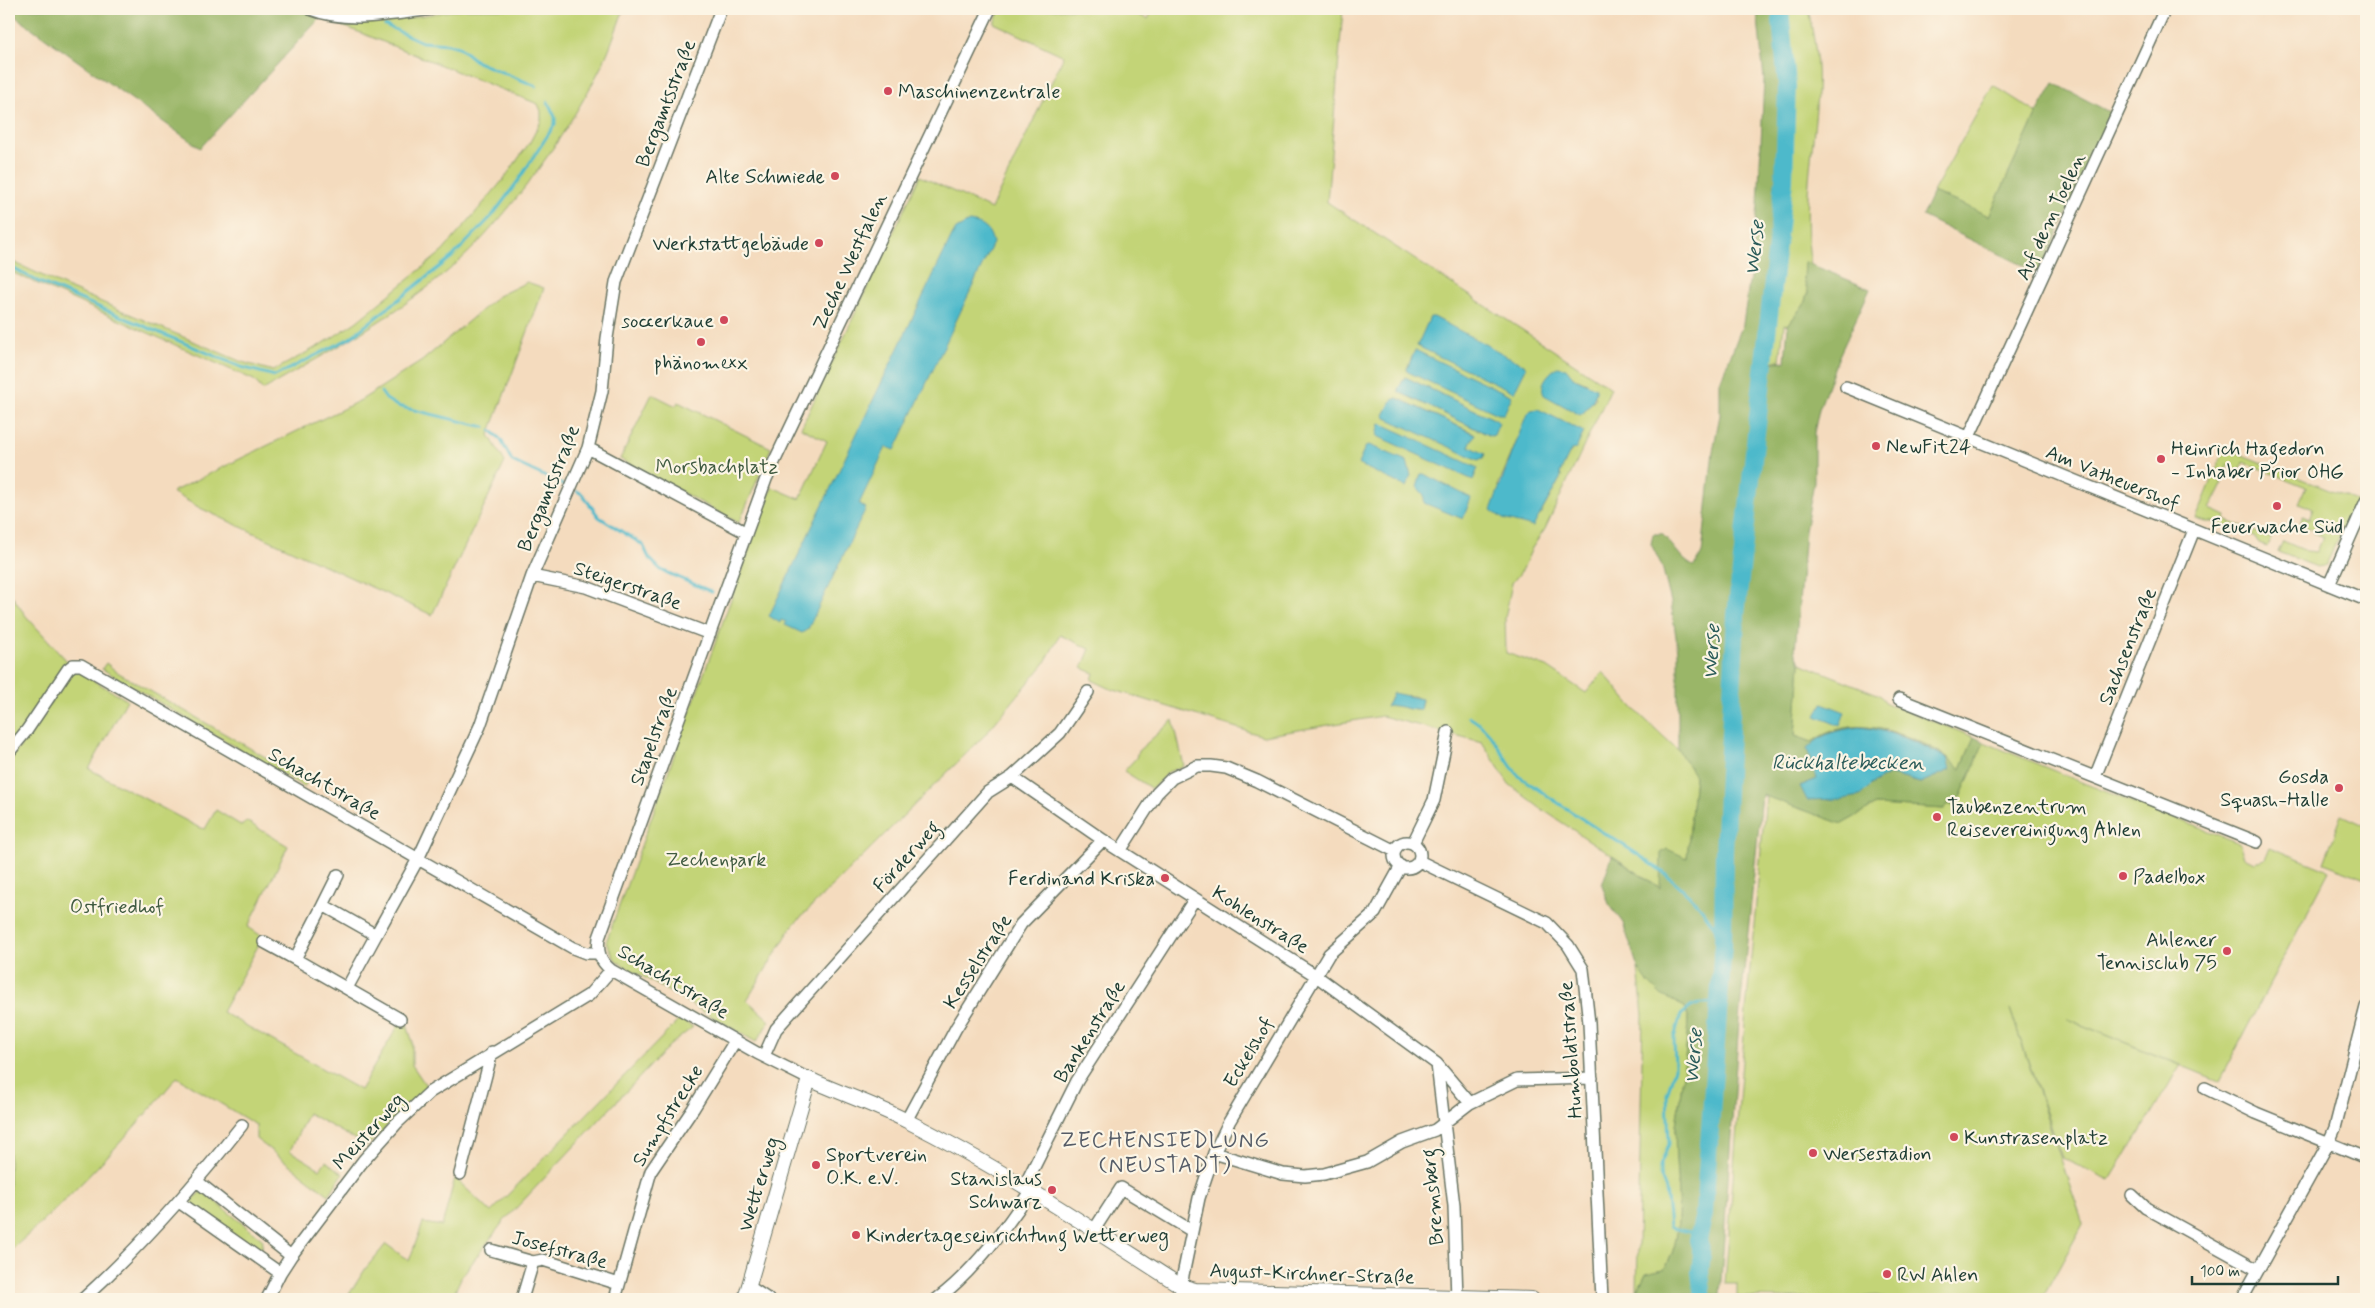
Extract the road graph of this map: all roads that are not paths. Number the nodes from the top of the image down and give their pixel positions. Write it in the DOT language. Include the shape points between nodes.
graph roads {
  1 [pos="310,9"];
  2 [pos="432,9"];
  3 [pos="721,9"];
  4 [pos="990,9"];
  5 [pos="2165,9"];
  6 [pos="1846,387"];
  7 [pos="1968,439"];
  8 [pos="588,448"];
  9 [pos="2366,501"];
  10 [pos="2194,530"];
  11 [pos="745,532"];
  12 [pos="532,576"];
  13 [pos="2329,585"];
  14 [pos="2366,600"];
  15 [pos="710,634"];
  16 [pos="1088,692"];
  17 [pos="1899,699"];
  18 [pos="1448,732"];
  19 [pos="9,752"];
  20 [pos="2095,776"];
  21 [pos="1012,777"];
  22 [pos="1103,840"];
  23 [pos="2258,842"];
  24 [pos="1412,843"];
  25 [pos="1120,851"];
  26 [pos="1395,851"];
  27 [pos="418,859"];
  28 [pos="1419,861"];
  29 [pos="1401,866"];
  30 [pos="338,875"];
  31 [pos="1194,900"];
  32 [pos="323,906"];
  33 [pos="376,935"];
  34 [pos="264,942"];
  35 [pos="599,953"];
  36 [pos="295,959"];
  37 [pos="611,970"];
  38 [pos="1315,975"];
  39 [pos="347,988"];
  40 [pos="2365,1014"];
  41 [pos="400,1018"];
  42 [pos="735,1041"];
  43 [pos="492,1052"];
  44 [pos="764,1056"];
  45 [pos="1437,1064"];
  46 [pos="1592,1078"];
  47 [pos="809,1079"];
  48 [pos="2205,1088"];
  49 [pos="1470,1103"];
  50 [pos="906,1121"];
  51 [pos="1444,1123"];
  52 [pos="242,1125"];
  53 [pos="2329,1142"];
  54 [pos="1214,1152"];
  55 [pos="2366,1158"];
  56 [pos="460,1174"];
  57 [pos="198,1182"];
  58 [pos="1027,1189"];
  59 [pos="2132,1195"];
  60 [pos="180,1202"];
  61 [pos="1094,1230"];
  62 [pos="1192,1231"];
  63 [pos="491,1250"];
  64 [pos="292,1256"];
  65 [pos="534,1262"];
  66 [pos="2258,1270"];
  67 [pos="280,1273"];
  68 [pos="619,1284"];
  69 [pos="746,1293"];
  70 [pos="1181,1293"];
  71 [pos="1457,1298"];
  72 [pos="83,1299"];
  73 [pos="266,1299"];
  74 [pos="522,1299"];
  75 [pos="615,1299"];
  76 [pos="768,1299"];
  77 [pos="937,1299"];
  78 [pos="1532,1299"];
  79 [pos="1602,1299"];
  80 [pos="2242,1299"];
  1 -- 2 [label="street" via="337,16 367,17"];
  3 -- 8 [label="street, Bergamtsstraße" via="616,282 602,391"];
  4 -- 11 [label="street, Zeche Westfalen" via="766,479"];
  5 -- 7 [label="street, Auf dem Toelen"];
  6 -- 7 [label="street, Am Vatheuershof"];
  7 -- 10 [label="street, Am Vatheuershof"];
  8 -- 11 [label="street"];
  8 -- 12 [label="street, Bergamtsstraße"];
  9 -- 13 [label="street"];
  10 -- 13 [label="street, Am Vatheuershof"];
  10 -- 20 [label="street, Sachsenstraße"];
  11 -- 15 [label="street, Stapelstraße"];
  12 -- 15 [label="street, Steigerstraße" via="586,586"];
  12 -- 27 [label="street, Bergamtsstraße" via="480,726"];
  13 -- 14 [label="street, Am Vatheuershof"];
  15 -- 35 [label="street, Stapelstraße" via="599,938"];
  16 -- 21 [label="street, Förderweg" via="1060,732"];
  17 -- 20 [label="street"];
  18 -- 24 [label="street" via="1434,800"];
  19 -- 27 [label="street, Schachtstraße" via="68,669 73,665 90,668"];
  20 -- 23 [label="street"];
  21 -- 22 [label="street, Kohlenstraße"];
  21 -- 44 [label="street, Förderweg" via="988,792 796,1007 776,1030"];
  22 -- 25 [label="street, Kohlenstraße"];
  22 -- 50 [label="street, Kesselstraße" via="1021,924 956,1028"];
  24 -- 26 [label="street" via="1404,842"];
  24 -- 28 [label="street" via="1420,852"];
  25 -- 26 [label="street" via="1157,793 1172,778 1197,766 1226,768 1257,781"];
  25 -- 31 [label="street, Kohlenstraße"];
  26 -- 29 [label="street" via="1395,860"];
  27 -- 33 [label="street, Bergamtsstraße"];
  27 -- 35 [label="street, Schachtstraße" via="573,948"];
  28 -- 29 [label="street" via="1413,867"];
  28 -- 46 [label="street, Humboldtstraße" via="1547,922 1568,945 1583,969"];
  29 -- 38 [label="street, Eckelshof" via="1375,913 1328,954"];
  30 -- 32 [label="street"];
  31 -- 38 [label="street, Kohlenstraße"];
  31 -- 58 [label="street, Bankenstraße" via="1077,1081"];
  32 -- 33 [label="street"];
  32 -- 36 [label="street"];
  33 -- 39 [label="street, Bergamtsstraße"];
  34 -- 36 [label="street"];
  35 -- 37 [label="street, Schachtstraße"];
  36 -- 39 [label="street"];
  37 -- 42 [label="street, Schachtstraße"];
  37 -- 43 [label="street, Meisterweg" via="589,995"];
  38 -- 45 [label="street, Kohlenstraße"];
  38 -- 54 [label="street, Eckelshof" via="1228,1122"];
  39 -- 41 [label="street"];
  40 -- 53 [label="street"];
  42 -- 44 [label="street, Schachtstraße"];
  42 -- 68 [label="street, Sumpfstrecke" via="651,1171"];
  43 -- 56 [label="street"];
  43 -- 64 [label="street, Meisterweg" via="435,1088 396,1124 343,1186"];
  44 -- 47 [label="street, Schachtstraße"];
  45 -- 49 [label="street, Kohlenstraße"];
  45 -- 51 [label="street"];
  46 -- 49 [label="street" via="1517,1080"];
  46 -- 79 [label="street, Humboldtstraße"];
  47 -- 50 [label="street, Schachtstraße"];
  47 -- 69 [label="street, Wetterweg"];
  48 -- 53 [label="street" via="2256,1113"];
  49 -- 51 [label="street"];
  50 -- 58 [label="street, Schachtstraße"];
  51 -- 54 [label="street" via="1367,1162 1324,1174 1283,1174"];
  51 -- 71 [label="street, Bremsberg" via="1454,1206"];
  52 -- 57 [label="street"];
  53 -- 55 [label="street"];
  53 -- 66 [label="street"];
  54 -- 62 [label="street, Eckelshof"];
  57 -- 60 [label="street"];
  57 -- 64 [label="street"];
  58 -- 61 [label="street, Schachtstraße"];
  58 -- 77 [label="street, Bankenstraße" via="1016,1212 977,1260"];
  59 -- 66 [label="street" via="2146,1208"];
  60 -- 67 [label="street"];
  60 -- 72 [label="street"];
  61 -- 62 [label="street" via="1121,1188"];
  61 -- 70 [label="street, Schachtstraße"];
  62 -- 70 [label="street, Eckelshof"];
  63 -- 65 [label="street, Josefstraße"];
  64 -- 67 [label="street, Meisterweg"];
  65 -- 68 [label="street, Josefstraße" via="543,1260"];
  65 -- 74 [label="street"];
  66 -- 80 [label="street"];
  67 -- 73 [label="street, Meisterweg"];
  68 -- 75 [label="street, Sumpfstrecke"];
  69 -- 76 [label="street"];
  70 -- 71 [label="street, August-Kirchner-Straße" via="1195,1290"];
  71 -- 78 [label="street, August-Kirchner-Straße"];
}
